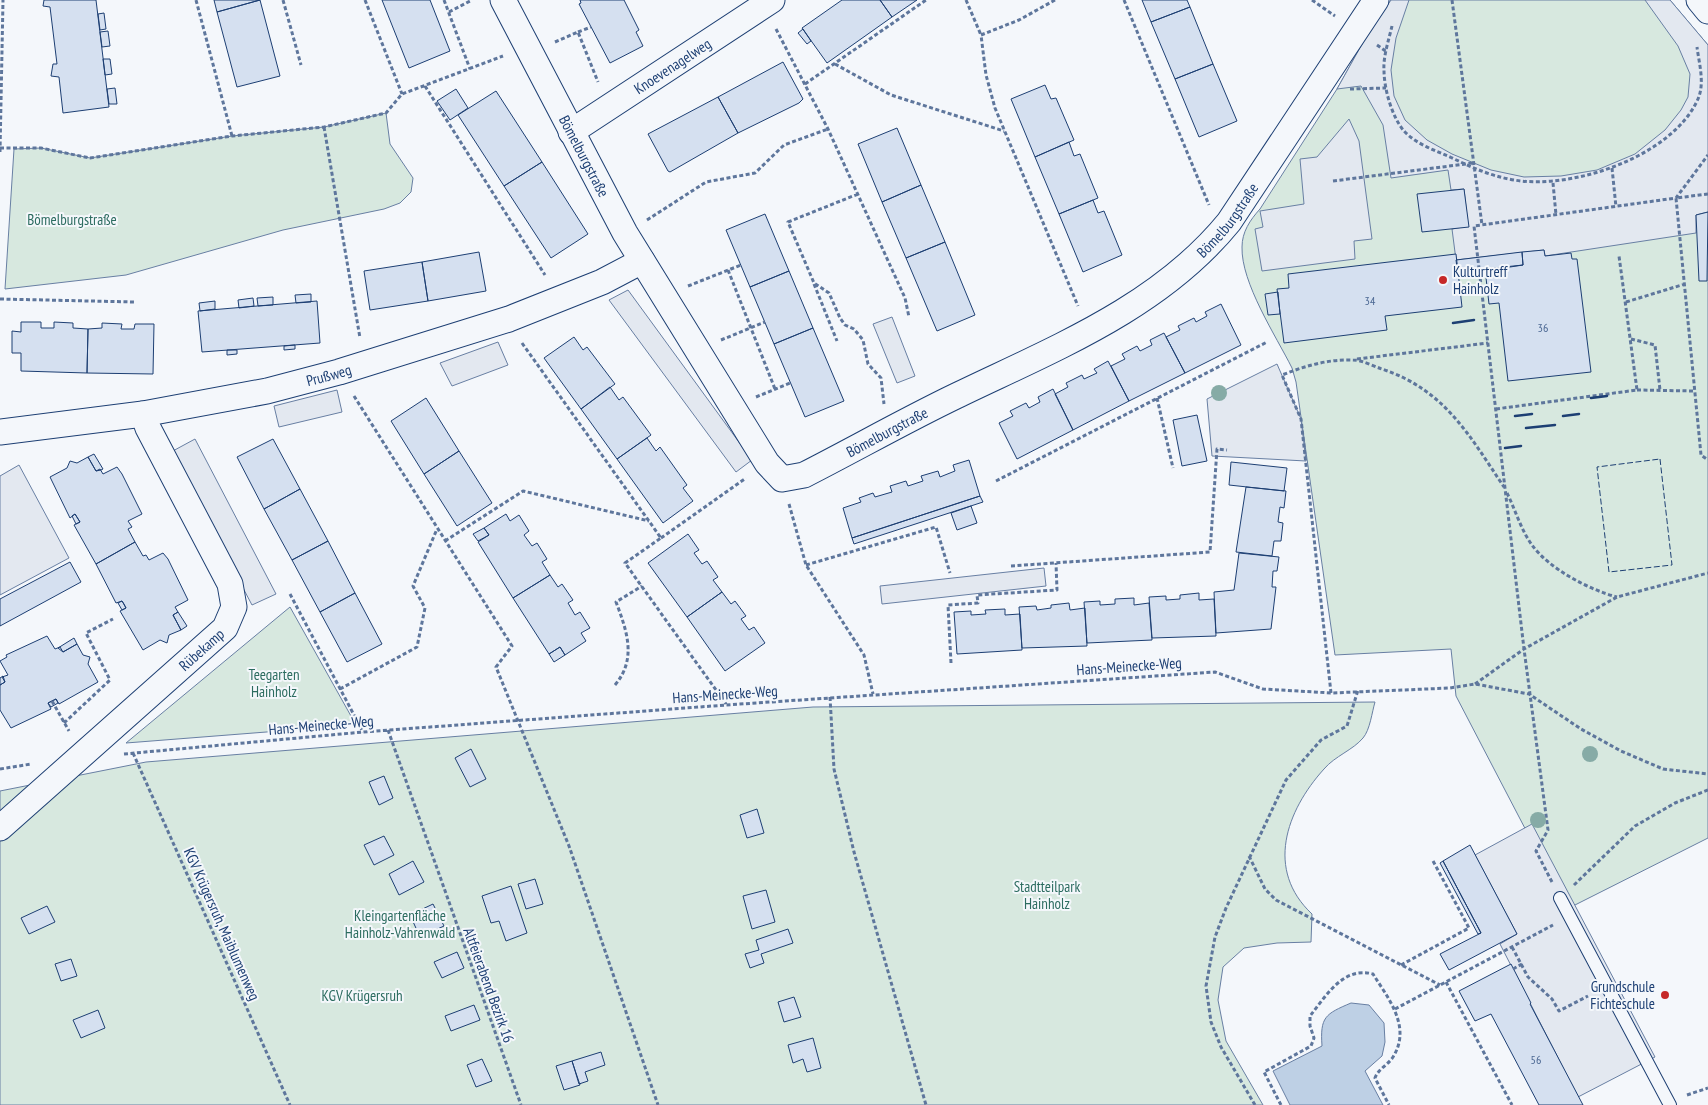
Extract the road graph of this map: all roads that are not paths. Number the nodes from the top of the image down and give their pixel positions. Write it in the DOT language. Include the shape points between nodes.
graph roads {
  1 [pos="503,0"];
  2 [pos="1376,0"];
  3 [pos="1698,0"];
  4 [pos="768,3"];
  5 [pos="1708,11"];
  6 [pos="571,132"];
  7 [pos="642,261"];
  8 [pos="143,414"];
  9 [pos="0,432"];
  10 [pos="0,828"];
  11 [pos="1560,898"];
  12 [pos="1670,1105"];
  1 -- 6 [label="street, Bömelburgstraße"];
  2 -- 7 [label="street, Bömelburgstraße" via="1229,222 1213,242 1150,296 1089,332 804,475 775,471"];
  3 -- 5 [label="street"];
  4 -- 6 [label="street, Knoevenagelweg"];
  6 -- 7 [label="street, Bömelburgstraße"];
  7 -- 8 [label="street, Prußweg" via="602,282 509,320 365,365 267,391"];
  8 -- 9 [label="street, Prußweg"];
  8 -- 10 [label="street, Rübekamp" via="230,584 234,607 225,628"];
  11 -- 12 [label="lane"];
}
